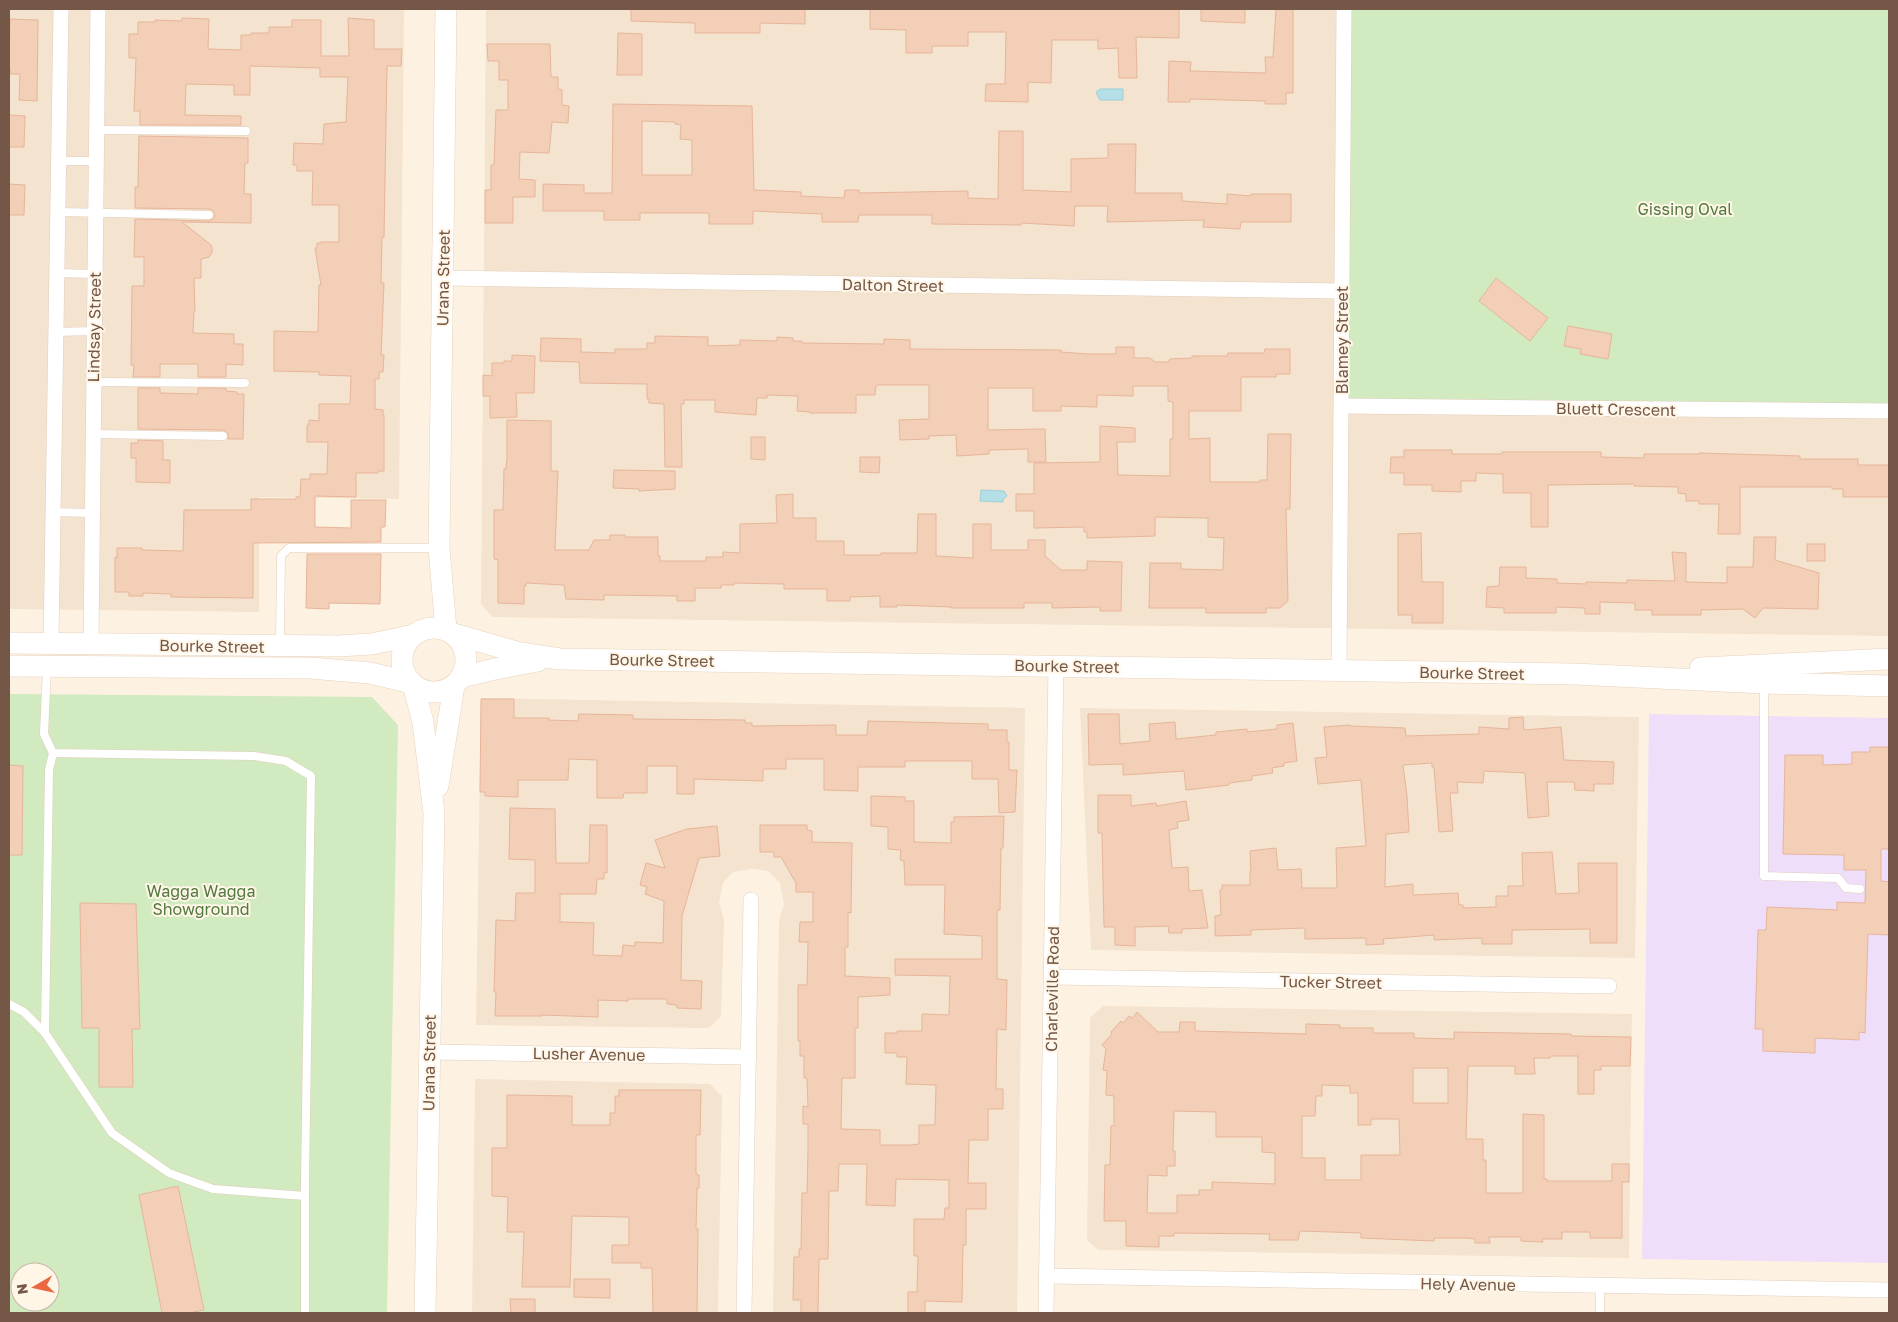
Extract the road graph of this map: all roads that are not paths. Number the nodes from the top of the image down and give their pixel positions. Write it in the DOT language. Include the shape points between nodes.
graph roads {
  1 [pos="61,9"];
  2 [pos="98,9"];
  3 [pos="446,9"];
  4 [pos="1344,9"];
  5 [pos="96,130"];
  6 [pos="246,131"];
  7 [pos="96,161"];
  8 [pos="59,162"];
  9 [pos="58,212"];
  10 [pos="96,212"];
  11 [pos="209,215"];
  12 [pos="57,273"];
  13 [pos="95,274"];
  14 [pos="443,278"];
  15 [pos="1343,291"];
  16 [pos="94,331"];
  17 [pos="56,332"];
  18 [pos="94,382"];
  19 [pos="245,383"];
  20 [pos="1342,406"];
  21 [pos="1889,411"];
  22 [pos="93,434"];
  23 [pos="223,436"];
  24 [pos="53,512"];
  25 [pos="92,513"];
  26 [pos="439,548"];
  27 [pos="450,632"];
  28 [pos="417,633"];
  29 [pos="9,643"];
  30 [pos="51,643"];
  31 [pos="91,645"];
  32 [pos="280,646"];
  33 [pos="560,658"];
  34 [pos="1889,659"];
  35 [pos="9,666"];
  36 [pos="1056,666"];
  37 [pos="47,667"];
  38 [pos="1340,671"];
  39 [pos="1574,674"];
  40 [pos="458,682"];
  41 [pos="412,683"];
  42 [pos="1764,683"];
  43 [pos="1889,686"];
  44 [pos="53,753"];
  45 [pos="434,813"];
  46 [pos="1860,888"];
  47 [pos="751,900"];
  48 [pos="1052,978"];
  49 [pos="1609,986"];
  50 [pos="9,1004"];
  51 [pos="45,1033"];
  52 [pos="429,1052"];
  53 [pos="748,1057"];
  54 [pos="305,1196"];
  55 [pos="1046,1276"];
  56 [pos="1600,1286"];
  57 [pos="1889,1290"];
  58 [pos="305,1313"];
  59 [pos="425,1313"];
  60 [pos="744,1313"];
  61 [pos="1046,1313"];
  62 [pos="1600,1313"];
  1 -- 8 [label="street"];
  2 -- 5 [label="street, Lindsay Street"];
  3 -- 14 [label="main road, Urana Street"];
  4 -- 15 [label="street, Blamey Street"];
  5 -- 6 [label="lane"];
  5 -- 7 [label="street, Lindsay Street"];
  7 -- 8 [label="lane"];
  7 -- 10 [label="street, Lindsay Street"];
  8 -- 9 [label="street"];
  9 -- 10 [label="lane"];
  9 -- 12 [label="street"];
  10 -- 11 [label="lane"];
  10 -- 13 [label="street, Lindsay Street"];
  12 -- 13 [label="lane"];
  12 -- 17 [label="street"];
  13 -- 16 [label="street, Lindsay Street"];
  14 -- 15 [label="street, Dalton Street"];
  14 -- 26 [label="main road, Urana Street"];
  15 -- 20 [label="street, Blamey Street"];
  16 -- 17 [label="lane"];
  16 -- 18 [label="street, Lindsay Street"];
  17 -- 24 [label="street"];
  18 -- 19 [label="lane"];
  18 -- 22 [label="street, Lindsay Street"];
  20 -- 21 [label="street, Bluett Crescent"];
  20 -- 38 [label="street, Blamey Street"];
  22 -- 23 [label="lane"];
  22 -- 25 [label="street, Lindsay Street"];
  24 -- 25 [label="lane"];
  24 -- 30 [label="street"];
  25 -- 31 [label="street, Lindsay Street"];
  26 -- 27 [label="main road, Urana Street"];
  26 -- 28 [label="main road, Urana Street" via="430,606"];
  26 -- 32 [label="lane" via="289,548 280,556"];
  27 -- 28 [label="main road" via="429,628"];
  27 -- 33 [label="main road, Bourke Street" via="520,653"];
  27 -- 40 [label="main road" via="464,646 466,654 465,670"];
  28 -- 32 [label="main road, Bourke Street" via="372,644"];
  28 -- 41 [label="main road" via="406,643 403,654 404,669"];
  29 -- 30 [label="main road, Bourke Street"];
  30 -- 31 [label="main road, Bourke Street"];
  31 -- 32 [label="main road, Bourke Street"];
  33 -- 36 [label="main road, Bourke Street"];
  33 -- 40 [label="main road, Bourke Street" via="520,664"];
  34 -- 39 [label="main road, Bourke Street"];
  35 -- 37 [label="main road, Bourke Street"];
  36 -- 38 [label="main road, Bourke Street"];
  36 -- 48 [label="street, Charleville Road"];
  37 -- 41 [label="main road, Bourke Street" via="310,668 370,673"];
  37 -- 44 [label="lane" via="44,734"];
  38 -- 39 [label="main road, Bourke Street"];
  39 -- 42 [label="main road, Bourke Street"];
  40 -- 41 [label="main road" via="446,690 429,692"];
  40 -- 45 [label="main road, Urana Street"];
  41 -- 45 [label="main road, Urana Street" via="423,725"];
  42 -- 43 [label="main road, Bourke Street"];
  42 -- 46 [label="lane" via="1764,876 1838,878 1846,888"];
  44 -- 51 [label="lane" via="49,770"];
  44 -- 54 [label="lane" via="254,756 286,761 311,776"];
  45 -- 52 [label="main road, Urana Street"];
  47 -- 53 [label="street"];
  48 -- 49 [label="street, Tucker Street"];
  48 -- 55 [label="street, Charleville Road"];
  50 -- 51 [label="lane" via="24,1012"];
  51 -- 54 [label="lane" via="112,1133 168,1173 213,1189"];
  52 -- 53 [label="street, Lusher Avenue"];
  52 -- 59 [label="main road, Urana Street"];
  53 -- 60 [label="street"];
  54 -- 58 [label="lane"];
  55 -- 56 [label="street, Hely Avenue"];
  55 -- 61 [label="street, Charleville Road"];
  56 -- 57 [label="street, Hely Avenue"];
  56 -- 62 [label="lane"];
}
